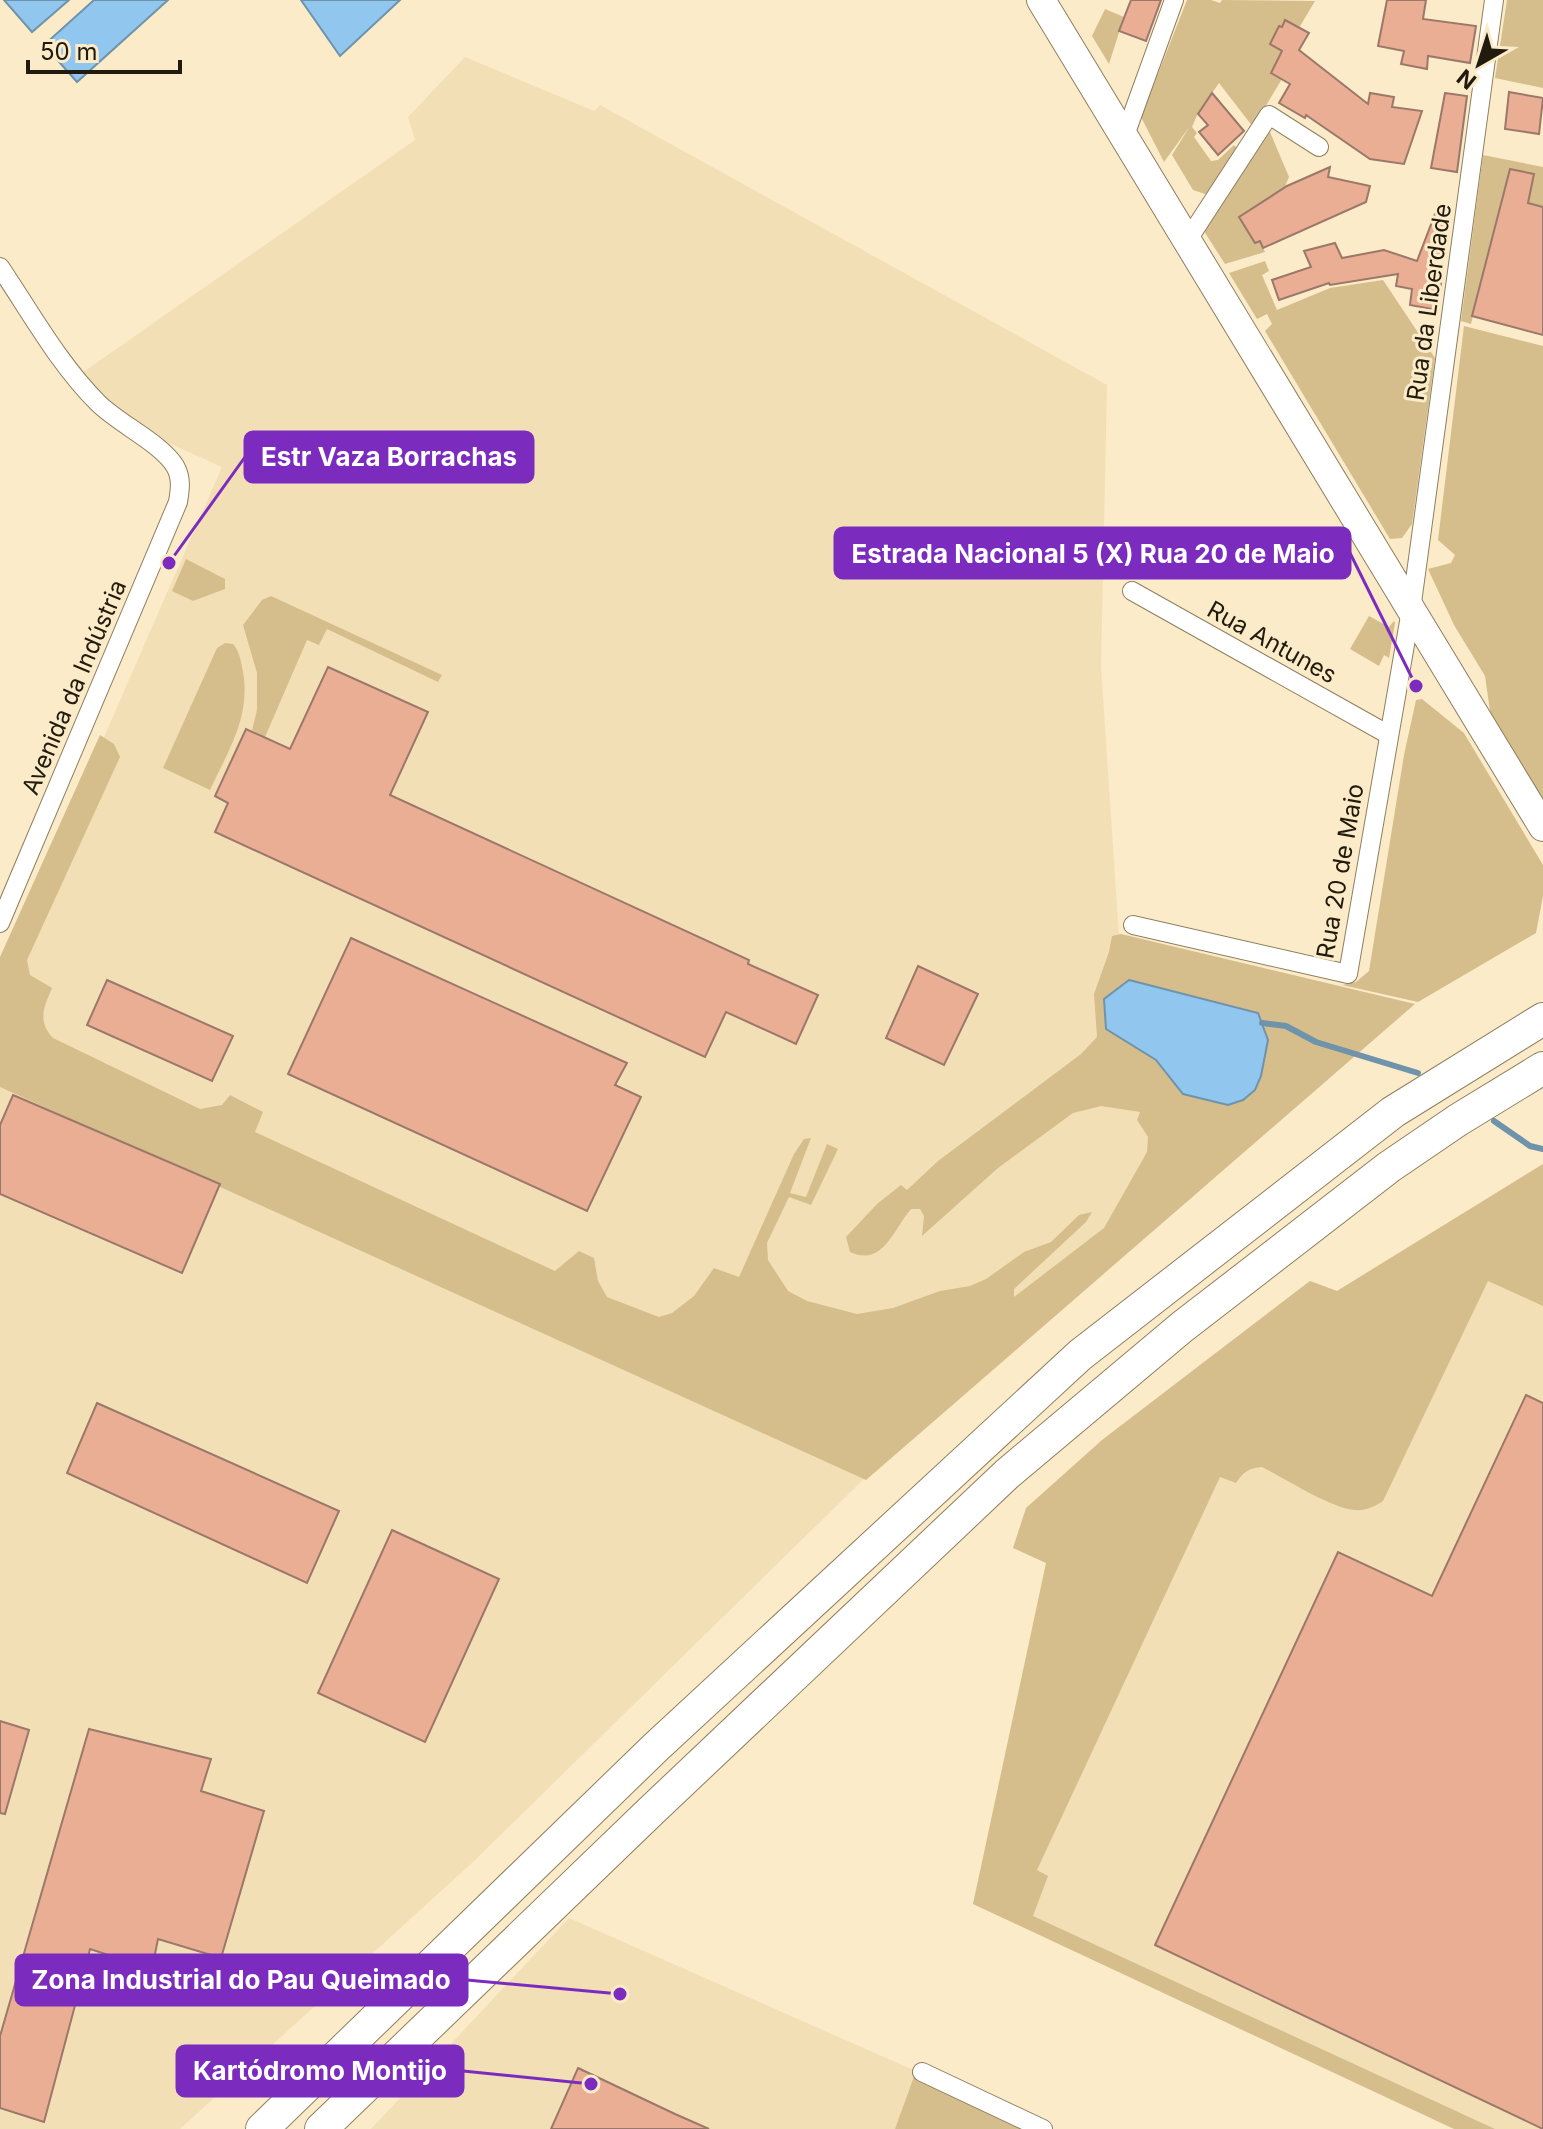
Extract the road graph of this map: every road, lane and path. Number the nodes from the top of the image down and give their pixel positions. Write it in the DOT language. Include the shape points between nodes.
graph roads {
  1 [pos="1041,0"];
  2 [pos="1174,0"];
  3 [pos="1494,0"];
  4 [pos="1124,138"];
  5 [pos="1319,147"];
  6 [pos="1187,241"];
  7 [pos="0,267"];
  8 [pos="1132,591"];
  9 [pos="1411,610"];
  10 [pos="1389,735"];
  11 [pos="1543,827"];
  12 [pos="0,923"];
  13 [pos="1133,925"];
  14 [pos="1543,1019"];
  15 [pos="1543,1068"];
  16 [pos="922,2072"];
  17 [pos="262,2129"];
  18 [pos="321,2129"];
  19 [pos="1043,2129"];
  1 -- 4 [label="main road"];
  2 -- 4 [label="street"];
  3 -- 9 [label="street, Rua da Liberdade"];
  4 -- 6 [label="main road"];
  5 -- 6 [label="street" via="1269,115"];
  6 -- 9 [label="main road"];
  7 -- 12 [label="street, Avenida da Indústria" via="75,378 100,405 162,451 176,467 181,484 178,502"];
  8 -- 10 [label="street, Rua Antunes"];
  9 -- 10 [label="street, Rua 20 de Maio"];
  9 -- 11 [label="main road"];
  10 -- 13 [label="street, Rua 20 de Maio" via="1348,974"];
  14 -- 17 [label="highway" via="1393,1112 1080,1355 656,1747"];
  15 -- 18 [label="highway" via="1389,1167 1182,1327 1007,1474"];
  16 -- 19 [label="street"];
}
